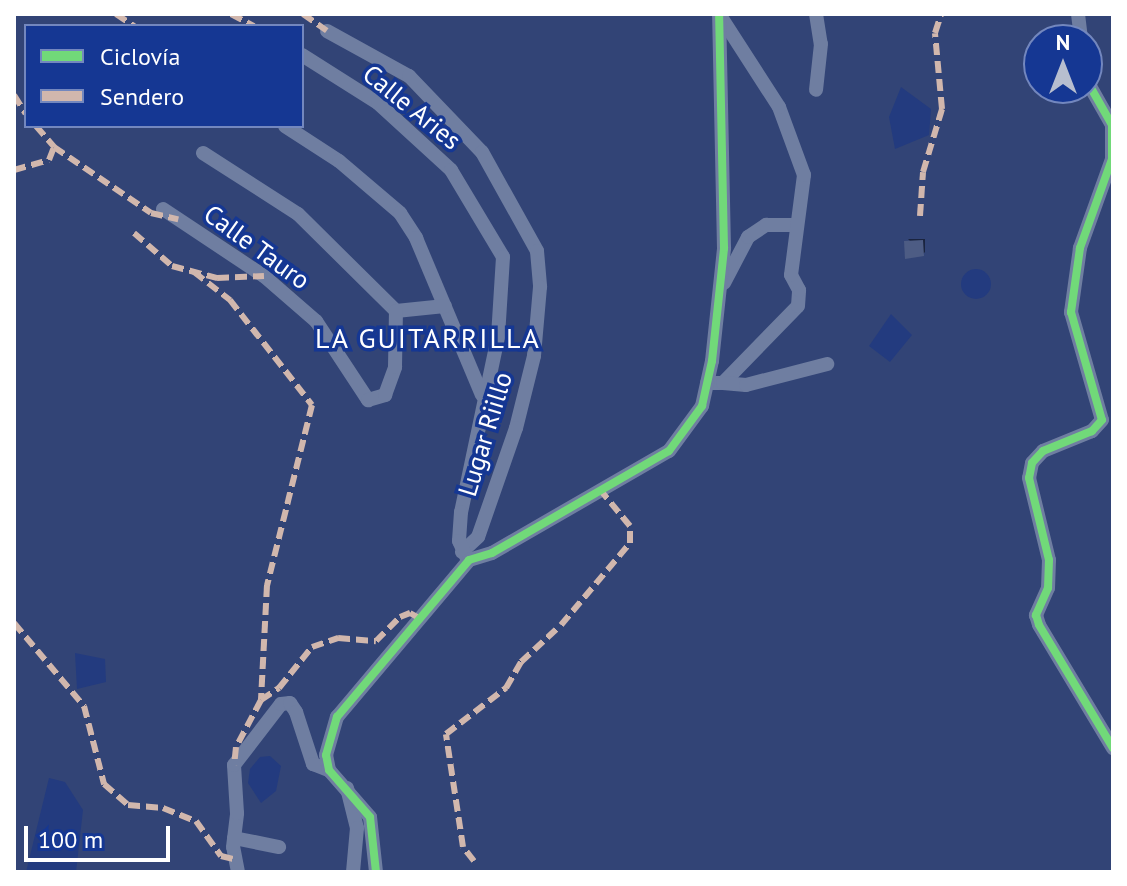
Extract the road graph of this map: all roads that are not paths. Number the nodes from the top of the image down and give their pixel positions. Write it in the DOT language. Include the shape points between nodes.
graph roads {
  1 [pos="719,14"];
  2 [pos="816,14"];
  3 [pos="327,31"];
  4 [pos="304,56"];
  5 [pos="816,90"];
  6 [pos="1100,104"];
  7 [pos="288,128"];
  8 [pos="203,153"];
  9 [pos="163,209"];
  10 [pos="797,225"];
  11 [pos="720,291"];
  12 [pos="445,306"];
  13 [pos="396,311"];
  14 [pos="496,346"];
  15 [pos="467,353"];
  16 [pos="827,364"];
  17 [pos="707,383"];
  18 [pos="723,383"];
  19 [pos="482,395"];
  20 [pos="465,556"];
  21 [pos="1113,748"];
  22 [pos="329,770"];
  23 [pos="347,788"];
  24 [pos="234,838"];
  25 [pos="279,847"];
  26 [pos="238,872"];
  27 [pos="353,872"];
  28 [pos="376,872"];
  1 -- 10 [label="street" via="779,107 804,175"];
  1 -- 11 [label="street" via="725,205"];
  2 -- 5 [label="street" via="821,44"];
  3 -- 20 [label="street, Lugar Riillo" via="409,76 471,141 537,251 540,287 534,356 516,428 478,537"];
  4 -- 14 [label="street, Calle Aries" via="378,103 451,170 469,195 503,257"];
  6 -- 21 [label="street" via="1112,125 1112,159 1080,248 1071,312 1102,420 1092,431 1043,451 1032,463 1029,478 1049,560 1048,588 1037,609 1039,625"];
  7 -- 12 [label="street" via="339,161 400,213"];
  8 -- 13 [label="street" via="298,214"];
  9 -- 13 [label="street, Calle Tauro" via="264,276 316,321 368,400 385,395 395,367"];
  10 -- 11 [label="street" via="766,225 748,237"];
  10 -- 18 [label="street" via="791,275 799,290 798,306"];
  11 -- 17 [label="street"];
  12 -- 13 [label="street"];
  12 -- 15 [label="street"];
  14 -- 15 [label="street"];
  14 -- 19 [label="street, Calle Aries"];
  15 -- 19 [label="street"];
  16 -- 18 [label="street" via="746,385"];
  17 -- 18 [label="street"];
  17 -- 20 [label="street" via="702,406 669,451 492,553"];
  19 -- 20 [label="street, Calle Aries" via="461,512"];
  20 -- 22 [label="street, Lugar Riillo" via="337,717 328,736"];
  22 -- 23 [label="street"];
  22 -- 24 [label="street" via="313,764 296,712 290,703 281,704 234,765"];
  23 -- 27 [label="street" via="357,828"];
  23 -- 28 [label="street" via="370,817"];
  24 -- 25 [label="street"];
  24 -- 26 [label="street"];
}
